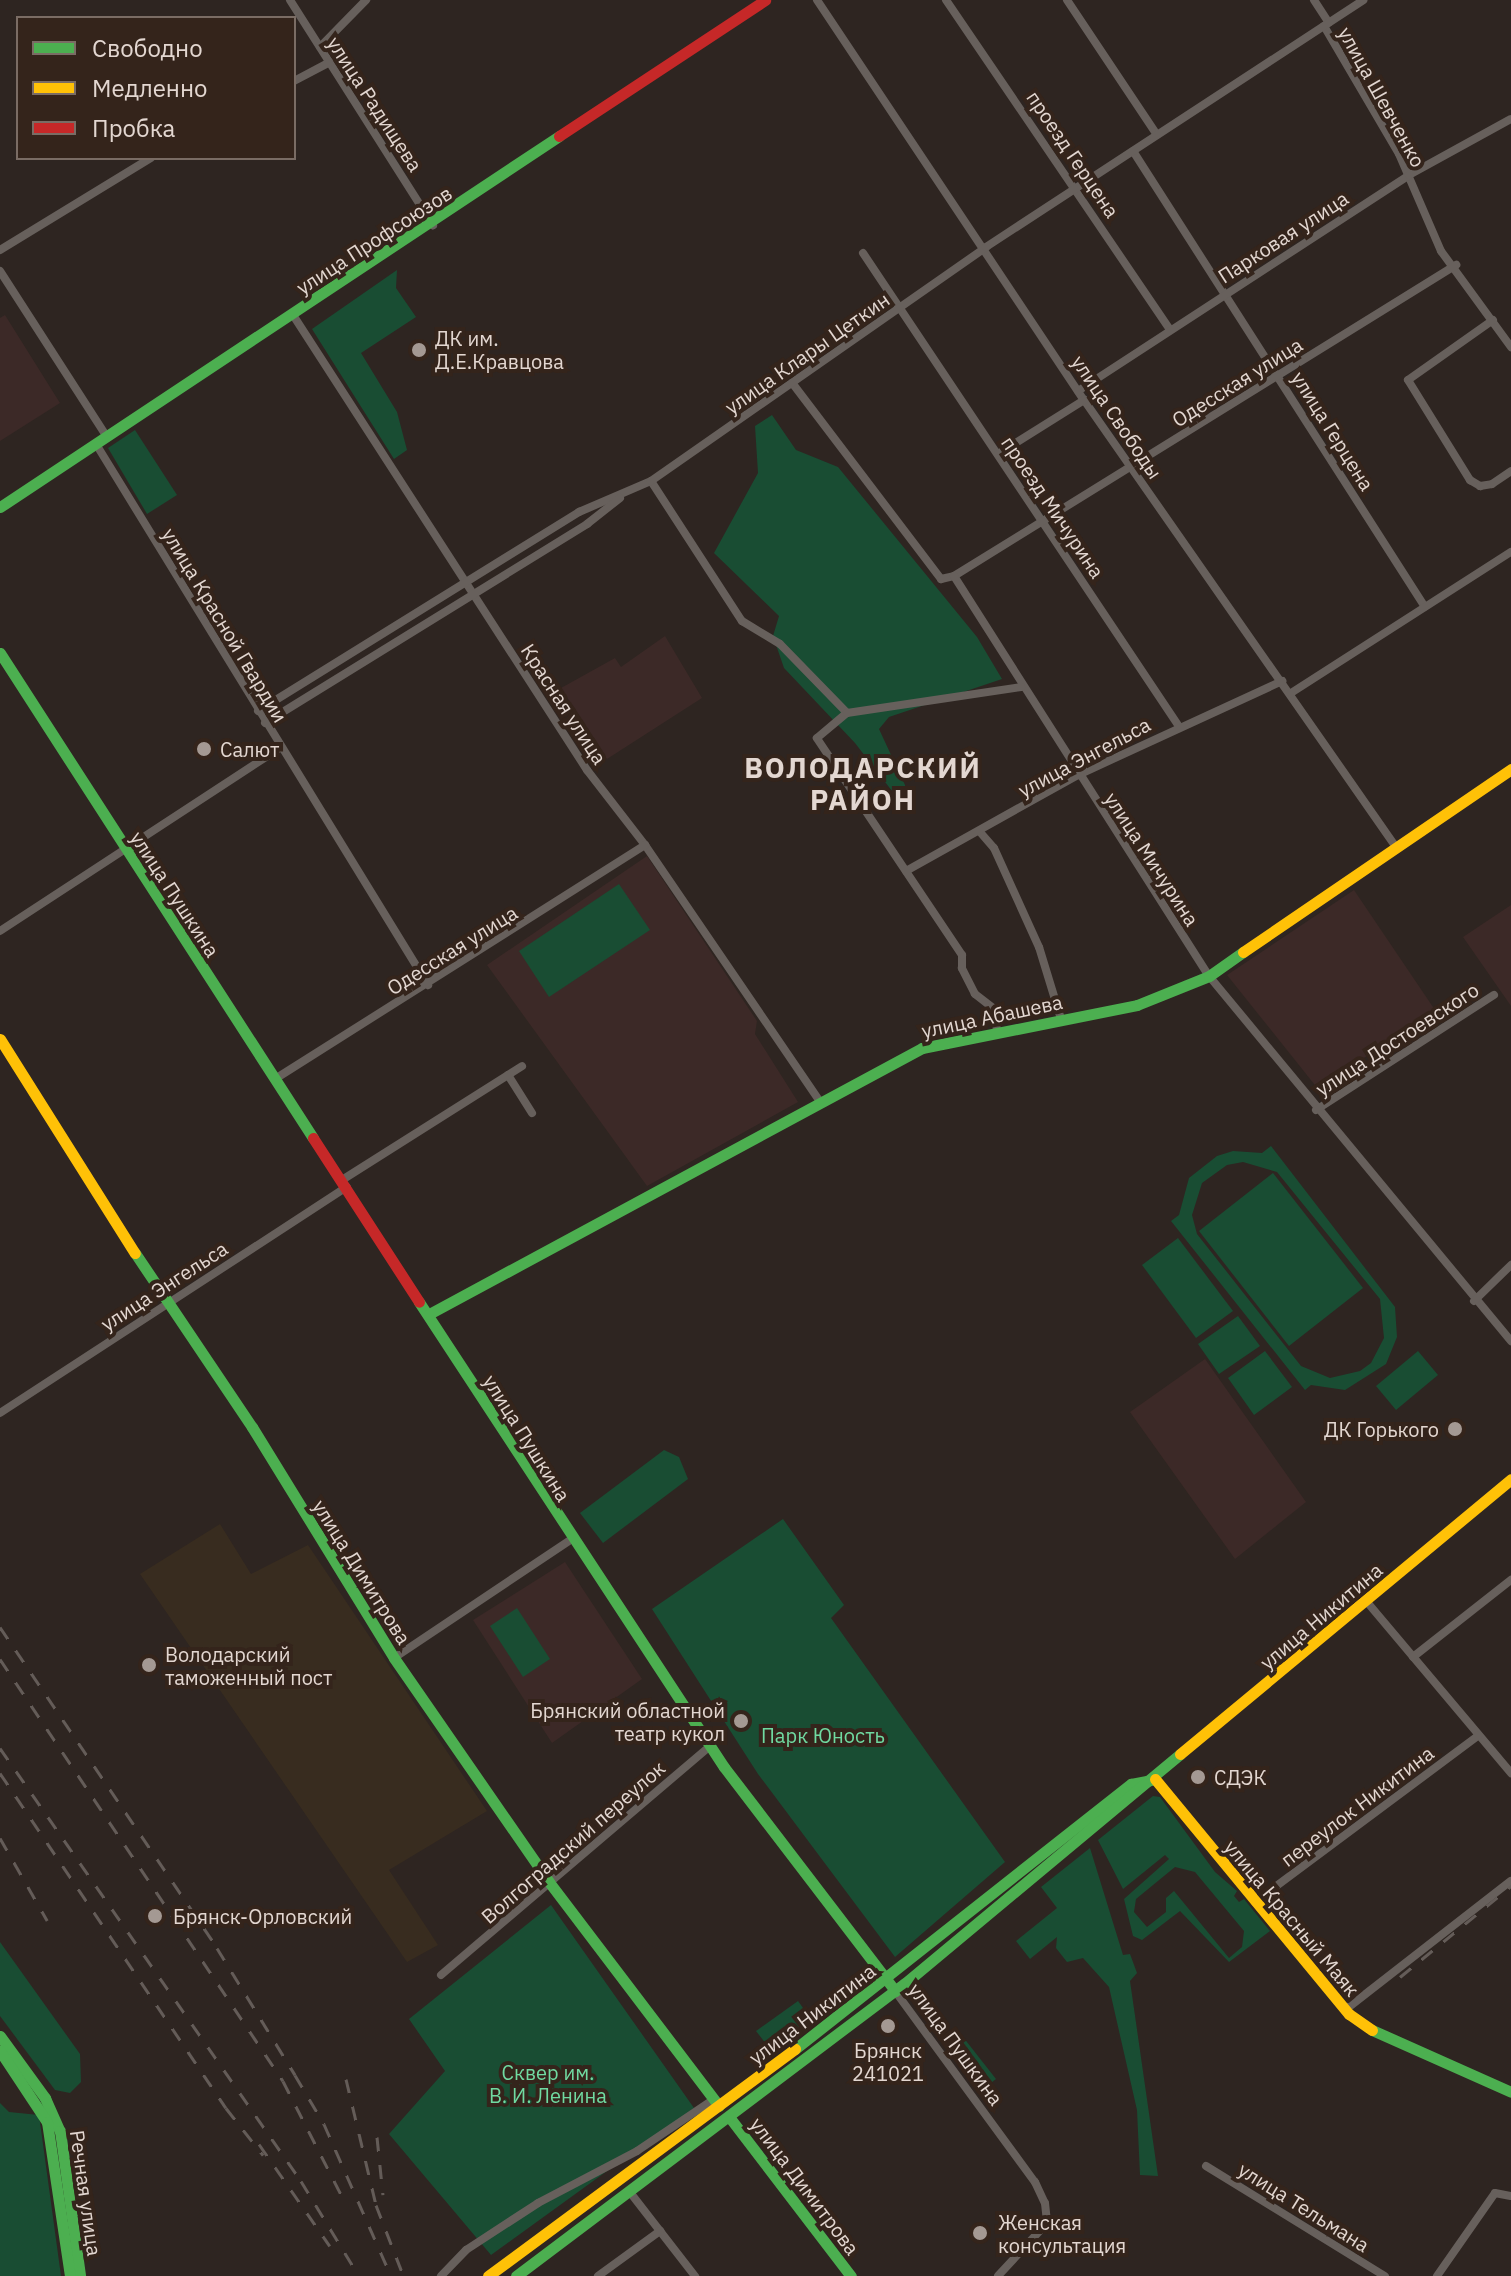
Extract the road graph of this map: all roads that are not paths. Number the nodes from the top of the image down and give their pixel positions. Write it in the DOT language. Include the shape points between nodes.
graph roads {
  1 [pos="290,0"];
  2 [pos="366,0"];
  3 [pos="765,0"];
  4 [pos="817,0"];
  5 [pos="946,0"];
  6 [pos="1067,0"];
  7 [pos="1314,0"];
  8 [pos="1363,0"];
  9 [pos="1326,24"];
  10 [pos="320,47"];
  11 [pos="330,62"];
  12 [pos="296,80"];
  13 [pos="1511,119"];
  14 [pos="1157,135"];
  15 [pos="1133,151"];
  16 [pos="148,160"];
  17 [pos="1409,175"];
  18 [pos="1077,187"];
  19 [pos="433,225"];
  20 [pos="986,247"];
  21 [pos="0,250"];
  22 [pos="863,253"];
  23 [pos="1456,265"];
  24 [pos="0,271"];
  25 [pos="1227,292"];
  26 [pos="899,308"];
  27 [pos="293,315"];
  28 [pos="1493,320"];
  29 [pos="1170,329"];
  30 [pos="1508,337"];
  31 [pos="1511,347"];
  32 [pos="1279,374"];
  33 [pos="793,384"];
  34 [pos="1078,391"];
  35 [pos="1084,400"];
  36 [pos="107,437"];
  37 [pos="96,444"];
  38 [pos="998,454"];
  39 [pos="1131,467"];
  40 [pos="1511,471"];
  41 [pos="651,481"];
  42 [pos="623,494"];
  43 [pos="0,507"];
  44 [pos="1043,519"];
  45 [pos="1511,552"];
  46 [pos="954,576"];
  47 [pos="467,582"];
  48 [pos="475,594"];
  49 [pos="1425,607"];
  50 [pos="0,653"];
  51 [pos="1282,681"];
  52 [pos="1021,687"];
  53 [pos="1291,693"];
  54 [pos="258,711"];
  55 [pos="847,713"];
  56 [pos="265,723"];
  57 [pos="1178,725"];
  58 [pos="280,748"];
  59 [pos="1511,769"];
  60 [pos="1078,775"];
  61 [pos="980,832"];
  62 [pos="645,845"];
  63 [pos="1396,847"];
  64 [pos="124,851"];
  65 [pos="906,871"];
  66 [pos="0,931"];
  67 [pos="1209,976"];
  68 [pos="428,985"];
  69 [pos="1494,995"];
  70 [pos="1061,1019"];
  71 [pos="997,1030"];
  72 [pos="0,1039"];
  73 [pos="522,1066"];
  74 [pos="508,1075"];
  75 [pos="275,1079"];
  76 [pos="820,1102"];
  77 [pos="1316,1110"];
  78 [pos="532,1113"];
  79 [pos="344,1184"];
  80 [pos="1511,1265"];
  81 [pos="1474,1301"];
  82 [pos="166,1303"];
  83 [pos="429,1314"];
  84 [pos="1511,1341"];
  85 [pos="0,1413"];
  86 [pos="1511,1479"];
  87 [pos="570,1540"];
  88 [pos="1511,1580"];
  89 [pos="1367,1602"];
  90 [pos="1413,1657"];
  91 [pos="394,1658"];
  92 [pos="1478,1736"];
  93 [pos="710,1746"];
  94 [pos="1511,1773"];
  95 [pos="1155,1779"];
  96 [pos="1511,1881"];
  97 [pos="549,1882"];
  98 [pos="1255,1902"];
  99 [pos="441,1975"];
  100 [pos="886,1980"];
  101 [pos="895,1991"];
  102 [pos="1345,2010"];
  103 [pos="0,2036"];
  104 [pos="0,2051"];
  105 [pos="1511,2092"];
  106 [pos="716,2102"];
  107 [pos="730,2118"];
  108 [pos="1206,2166"];
  109 [pos="629,2191"];
  110 [pos="1511,2196"];
  111 [pos="660,2231"];
  112 [pos="70,2276"];
  113 [pos="80,2276"];
  114 [pos="441,2276"];
  115 [pos="488,2276"];
  116 [pos="516,2276"];
  117 [pos="598,2276"];
  118 [pos="695,2276"];
  119 [pos="851,2276"];
  120 [pos="998,2276"];
  121 [pos="1385,2276"];
  122 [pos="1437,2276"];
  1 -- 10 [label="street, улица Радищева"];
  2 -- 10 [label="street"];
  3 -- 19 [label="main road, улица Профсоюзов"];
  4 -- 20 [label="street, улица Свободы"];
  5 -- 18 [label="street, проезд Герцена"];
  6 -- 14 [label="street"];
  7 -- 9 [label="street, улица Шевченко"];
  8 -- 9 [label="street, улица Клары Цеткин"];
  9 -- 14 [label="street, улица Клары Цеткин"];
  9 -- 17 [label="street, улица Шевченко"];
  10 -- 11 [label="street, улица Радищева"];
  11 -- 12 [label="street"];
  11 -- 19 [label="street, улица Радищева"];
  13 -- 17 [label="street, Парковая улица"];
  14 -- 15 [label="street, улица Клары Цеткин"];
  15 -- 18 [label="street, улица Клары Цеткин"];
  15 -- 25 [label="street, улица Герцена"];
  16 -- 21 [label="street"];
  17 -- 23 [label="street, улица Шевченко" via="1428,228"];
  17 -- 25 [label="street, Парковая улица"];
  18 -- 20 [label="street, улица Клары Цеткин"];
  18 -- 29 [label="street, проезд Герцена"];
  19 -- 27 [label="main road, улица Профсоюзов"];
  20 -- 26 [label="street, улица Клары Цеткин"];
  20 -- 34 [label="street, улица Свободы"];
  22 -- 26 [label="street, проезд Мичурина"];
  23 -- 28 [label="street, улица Шевченко"];
  23 -- 32 [label="street, Одесская улица"];
  24 -- 36 [label="street"];
  25 -- 29 [label="street, Парковая улица"];
  25 -- 32 [label="street, улица Герцена"];
  26 -- 33 [label="street, улица Клары Цеткин"];
  26 -- 38 [label="street, проезд Мичурина"];
  27 -- 36 [label="main road, улица Профсоюзов"];
  27 -- 47 [label="street, Красная улица"];
  28 -- 30 [label="street, улица Шевченко"];
  28 -- 40 [label="street" via="1408,380 1470,480 1480,486 1492,484"];
  29 -- 34 [label="street, Парковая улица"];
  30 -- 31 [label="street, улица Шевченко"];
  32 -- 39 [label="street, Одесская улица"];
  32 -- 49 [label="street, улица Герцена"];
  33 -- 41 [label="street, улица Клары Цеткин"];
  33 -- 46 [label="street, улица Мичурина" via="941,579"];
  34 -- 35 [label="street, улица Свободы"];
  35 -- 38 [label="street"];
  35 -- 39 [label="street, улица Свободы"];
  36 -- 37 [label="main road, улица Профсоюзов"];
  37 -- 43 [label="main road, улица Профсоюзов"];
  37 -- 54 [label="street, улица Красной Гвардии"];
  38 -- 44 [label="street, проезд Мичурина"];
  39 -- 44 [label="street, Одесская улица"];
  39 -- 51 [label="street, улица Свободы"];
  41 -- 42 [label="street, улица Клары Цеткин"];
  41 -- 55 [label="street" via="742,621 780,644"];
  42 -- 47 [label="street, улица Клары Цеткин" via="579,512"];
  42 -- 48 [label="street" via="587,524"];
  44 -- 46 [label="street, Одесская улица"];
  44 -- 57 [label="street, проезд Мичурина"];
  45 -- 49 [label="street"];
  46 -- 52 [label="street, улица Мичурина"];
  47 -- 48 [label="street, Красная улица"];
  47 -- 54 [label="street, улица Клары Цеткин"];
  48 -- 56 [label="street"];
  48 -- 62 [label="street, Красная улица" via="587,770"];
  49 -- 53 [label="street"];
  50 -- 64 [label="main road, улица Пушкина"];
  51 -- 53 [label="street, улица Свободы"];
  51 -- 57 [label="street, улица Энгельса"];
  52 -- 55 [label="street"];
  52 -- 60 [label="street, улица Мичурина"];
  53 -- 63 [label="street, улица Свободы"];
  54 -- 56 [label="street, улица Красной Гвардии"];
  55 -- 65 [label="street" via="817,738"];
  56 -- 58 [label="street, улица Красной Гвардии"];
  57 -- 60 [label="street, улица Энгельса"];
  58 -- 64 [label="street"];
  58 -- 68 [label="street, улица Красной Гвардии"];
  59 -- 63 [label="main road, улица Абашева"];
  60 -- 61 [label="street, улица Энгельса"];
  60 -- 67 [label="street, улица Мичурина"];
  61 -- 65 [label="street, улица Энгельса"];
  61 -- 70 [label="street" via="994,848 1039,947"];
  62 -- 68 [label="street, Одесская улица"];
  62 -- 76 [label="street, Красная улица"];
  63 -- 67 [label="main road, улица Абашева"];
  64 -- 66 [label="street"];
  64 -- 75 [label="main road, улица Пушкина"];
  65 -- 71 [label="street" via="962,955 975,994 993,1008"];
  67 -- 70 [label="main road, улица Абашева" via="1137,1005"];
  67 -- 77 [label="street, улица Мичурина"];
  68 -- 75 [label="street, Одесская улица"];
  69 -- 77 [label="street, улица Достоевского"];
  70 -- 71 [label="main road, улица Абашева"];
  71 -- 76 [label="main road, улица Абашева" via="922,1048"];
  72 -- 82 [label="main road, улица Димитрова"];
  73 -- 74 [label="street, улица Энгельса"];
  74 -- 78 [label="street"];
  74 -- 79 [label="street, улица Энгельса"];
  75 -- 79 [label="main road, улица Пушкина"];
  76 -- 83 [label="main road, улица Абашева"];
  77 -- 81 [label="street, улица Мичурина"];
  79 -- 82 [label="street, улица Энгельса"];
  79 -- 83 [label="main road, улица Пушкина"];
  80 -- 81 [label="street"];
  81 -- 84 [label="street, улица Мичурина"];
  82 -- 85 [label="street, улица Энгельса"];
  82 -- 91 [label="main road, улица Димитрова" via="252,1427"];
  83 -- 87 [label="main road, улица Пушкина"];
  86 -- 89 [label="main road, улица Никитина"];
  87 -- 91 [label="street"];
  87 -- 93 [label="main road, улица Пушкина"];
  88 -- 90 [label="street"];
  89 -- 90 [label="street"];
  89 -- 95 [label="main road, улица Никитина"];
  90 -- 92 [label="street"];
  91 -- 97 [label="main road, улица Димитрова"];
  92 -- 94 [label="street"];
  92 -- 98 [label="street, переулок Никитина"];
  93 -- 97 [label="street, Волгоградский переулок"];
  93 -- 100 [label="main road, улица Пушкина"];
  95 -- 98 [label="main road, улица Красный Маяк"];
  95 -- 100 [label="main road, улица Никитина" via="1131,1784"];
  95 -- 101 [label="main road, улица Никитина"];
  96 -- 102 [label="street"];
  97 -- 99 [label="street, Волгоградский переулок"];
  97 -- 106 [label="main road, улица Димитрова"];
  98 -- 102 [label="main road, улица Красный Маяк"];
  100 -- 101 [label="main road, улица Пушкина"];
  100 -- 106 [label="main road, улица Никитина"];
  101 -- 107 [label="main road, улица Никитина"];
  101 -- 120 [label="street, улица Пушкина" via="1035,2182 1047,2223"];
  102 -- 105 [label="main road, улица Красный Маяк" via="1378,2035"];
  103 -- 113 [label="main road, Речная улица" via="45,2098 60,2131"];
  104 -- 112 [label="main road, Речная улица" via="47,2122"];
  106 -- 114 [label="street" via="538,2203 466,2250"];
  106 -- 115 [label="main road, улица Никитина"];
  107 -- 109 [label="main road, улица Никитина"];
  107 -- 119 [label="main road, улица Димитрова"];
  108 -- 121 [label="street, улица Тельмана"];
  109 -- 111 [label="street"];
  109 -- 116 [label="main road, улица Никитина"];
  110 -- 122 [label="street" via="1495,2193"];
  111 -- 117 [label="street"];
  111 -- 118 [label="street"];
}
